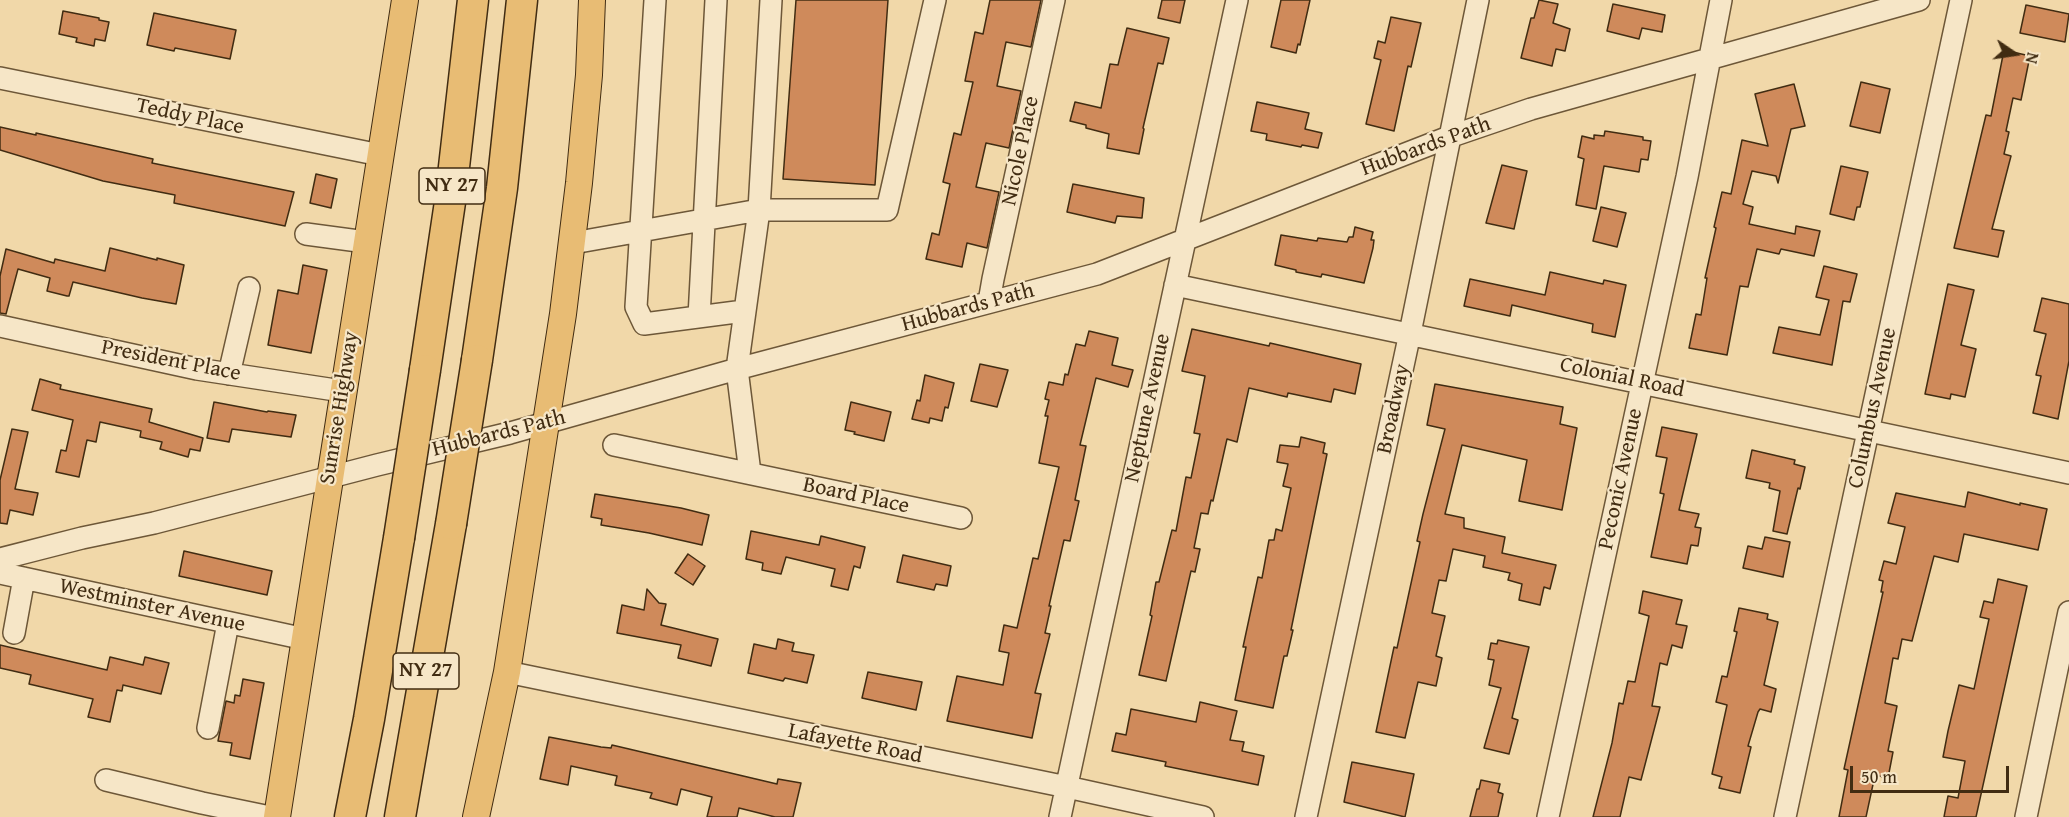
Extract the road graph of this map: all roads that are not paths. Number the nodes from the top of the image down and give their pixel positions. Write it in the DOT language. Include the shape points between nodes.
graph roads {
  1 [pos="405,0"];
  2 [pos="473,0"];
  3 [pos="522,0"];
  4 [pos="592,0"];
  5 [pos="656,0"];
  6 [pos="716,0"];
  7 [pos="771,0"];
  8 [pos="935,0"];
  9 [pos="1054,0"];
  10 [pos="1237,0"];
  11 [pos="1478,0"];
  12 [pos="1721,0"];
  13 [pos="1919,0"];
  14 [pos="1960,0"];
  15 [pos="1709,59"];
  16 [pos="0,78"];
  17 [pos="1449,137"];
  18 [pos="380,156"];
  19 [pos="759,210"];
  20 [pos="704,220"];
  21 [pos="641,231"];
  22 [pos="306,234"];
  23 [pos="1186,238"];
  24 [pos="366,242"];
  25 [pos="573,243"];
  26 [pos="1175,285"];
  27 [pos="249,288"];
  28 [pos="989,302"];
  29 [pos="744,311"];
  30 [pos="699,317"];
  31 [pos="0,326"];
  32 [pos="1410,333"];
  33 [pos="737,369"];
  34 [pos="229,374"];
  35 [pos="1642,382"];
  36 [pos="342,391"];
  37 [pos="547,423"];
  38 [pos="1868,429"];
  39 [pos="614,445"];
  40 [pos="750,473"];
  41 [pos="2069,473"];
  42 [pos="329,477"];
  43 [pos="961,518"];
  44 [pos="0,559"];
  45 [pos="0,573"];
  46 [pos="24,578"];
  47 [pos="2069,612"];
  48 [pos="228,622"];
  49 [pos="14,633"];
  50 [pos="304,639"];
  51 [pos="507,672"];
  52 [pos="208,728"];
  53 [pos="106,780"];
  54 [pos="1067,787"];
  55 [pos="270,817"];
  56 [pos="277,817"];
  57 [pos="350,817"];
  58 [pos="400,817"];
  59 [pos="476,817"];
  60 [pos="1060,817"];
  61 [pos="1203,817"];
  62 [pos="1306,817"];
  63 [pos="1548,817"];
  64 [pos="1785,817"];
  65 [pos="2026,817"];
  1 -- 18 [label="main road, Sunrise Highway"];
  2 -- 57 [label="highway, NY 27, bridge" via="450,202 425,370"];
  3 -- 58 [label="highway, NY 27, bridge" via="502,188 477,360"];
  4 -- 25 [label="main road"];
  5 -- 21 [label="street"];
  6 -- 20 [label="street"];
  7 -- 19 [label="street"];
  8 -- 19 [label="street" via="887,210"];
  9 -- 28 [label="street, Nicole Place"];
  10 -- 23 [label="street, Neptune Avenue"];
  11 -- 17 [label="street, Broadway"];
  12 -- 15 [label="street, Peconic Avenue"];
  13 -- 15 [label="street, Hubbards Path"];
  14 -- 38 [label="street, Columbus Avenue"];
  15 -- 17 [label="street, Hubbards Path" via="1531,109"];
  15 -- 35 [label="street, Peconic Avenue"];
  16 -- 18 [label="street, Teddy Place"];
  17 -- 23 [label="street, Hubbards Path"];
  17 -- 32 [label="street, Broadway"];
  18 -- 24 [label="main road, Sunrise Highway"];
  19 -- 20 [label="street"];
  19 -- 29 [label="street"];
  20 -- 21 [label="street"];
  20 -- 30 [label="street"];
  21 -- 25 [label="street"];
  21 -- 30 [label="street" via="636,307 644,324"];
  22 -- 24 [label="street"];
  23 -- 26 [label="street, Neptune Avenue"];
  23 -- 28 [label="street, Hubbards Path" via="1097,274"];
  24 -- 36 [label="main road, Sunrise Highway"];
  25 -- 37 [label="main road"];
  26 -- 32 [label="street, Colonial Road"];
  26 -- 54 [label="street, Neptune Avenue"];
  27 -- 34 [label="street"];
  28 -- 33 [label="street, Hubbards Path"];
  29 -- 30 [label="street"];
  29 -- 33 [label="street"];
  31 -- 34 [label="street, President Place"];
  32 -- 35 [label="street, Colonial Road"];
  32 -- 62 [label="street, Broadway"];
  33 -- 37 [label="street, Hubbards Path"];
  33 -- 40 [label="street"];
  34 -- 36 [label="street, President Place"];
  35 -- 38 [label="street, Colonial Road"];
  35 -- 63 [label="street, Peconic Avenue"];
  36 -- 42 [label="main road, Sunrise Highway"];
  37 -- 42 [label="street, Hubbards Path"];
  37 -- 51 [label="main road"];
  38 -- 41 [label="street, Colonial Road"];
  38 -- 64 [label="street, Columbus Avenue"];
  39 -- 40 [label="street, Board Place"];
  40 -- 43 [label="street, Board Place"];
  42 -- 44 [label="street, Hubbards Path"];
  42 -- 50 [label="main road, Sunrise Highway"];
  45 -- 46 [label="street, Westminster Avenue"];
  46 -- 48 [label="street, Westminster Avenue"];
  46 -- 49 [label="street"];
  47 -- 65 [label="street"];
  48 -- 50 [label="street, Westminster Avenue"];
  48 -- 52 [label="street"];
  50 -- 56 [label="main road, Sunrise Highway"];
  51 -- 54 [label="street, Lafayette Road"];
  51 -- 59 [label="main road"];
  53 -- 55 [label="street"];
  54 -- 60 [label="street, Neptune Avenue"];
  54 -- 61 [label="street, Lafayette Road"];
}
